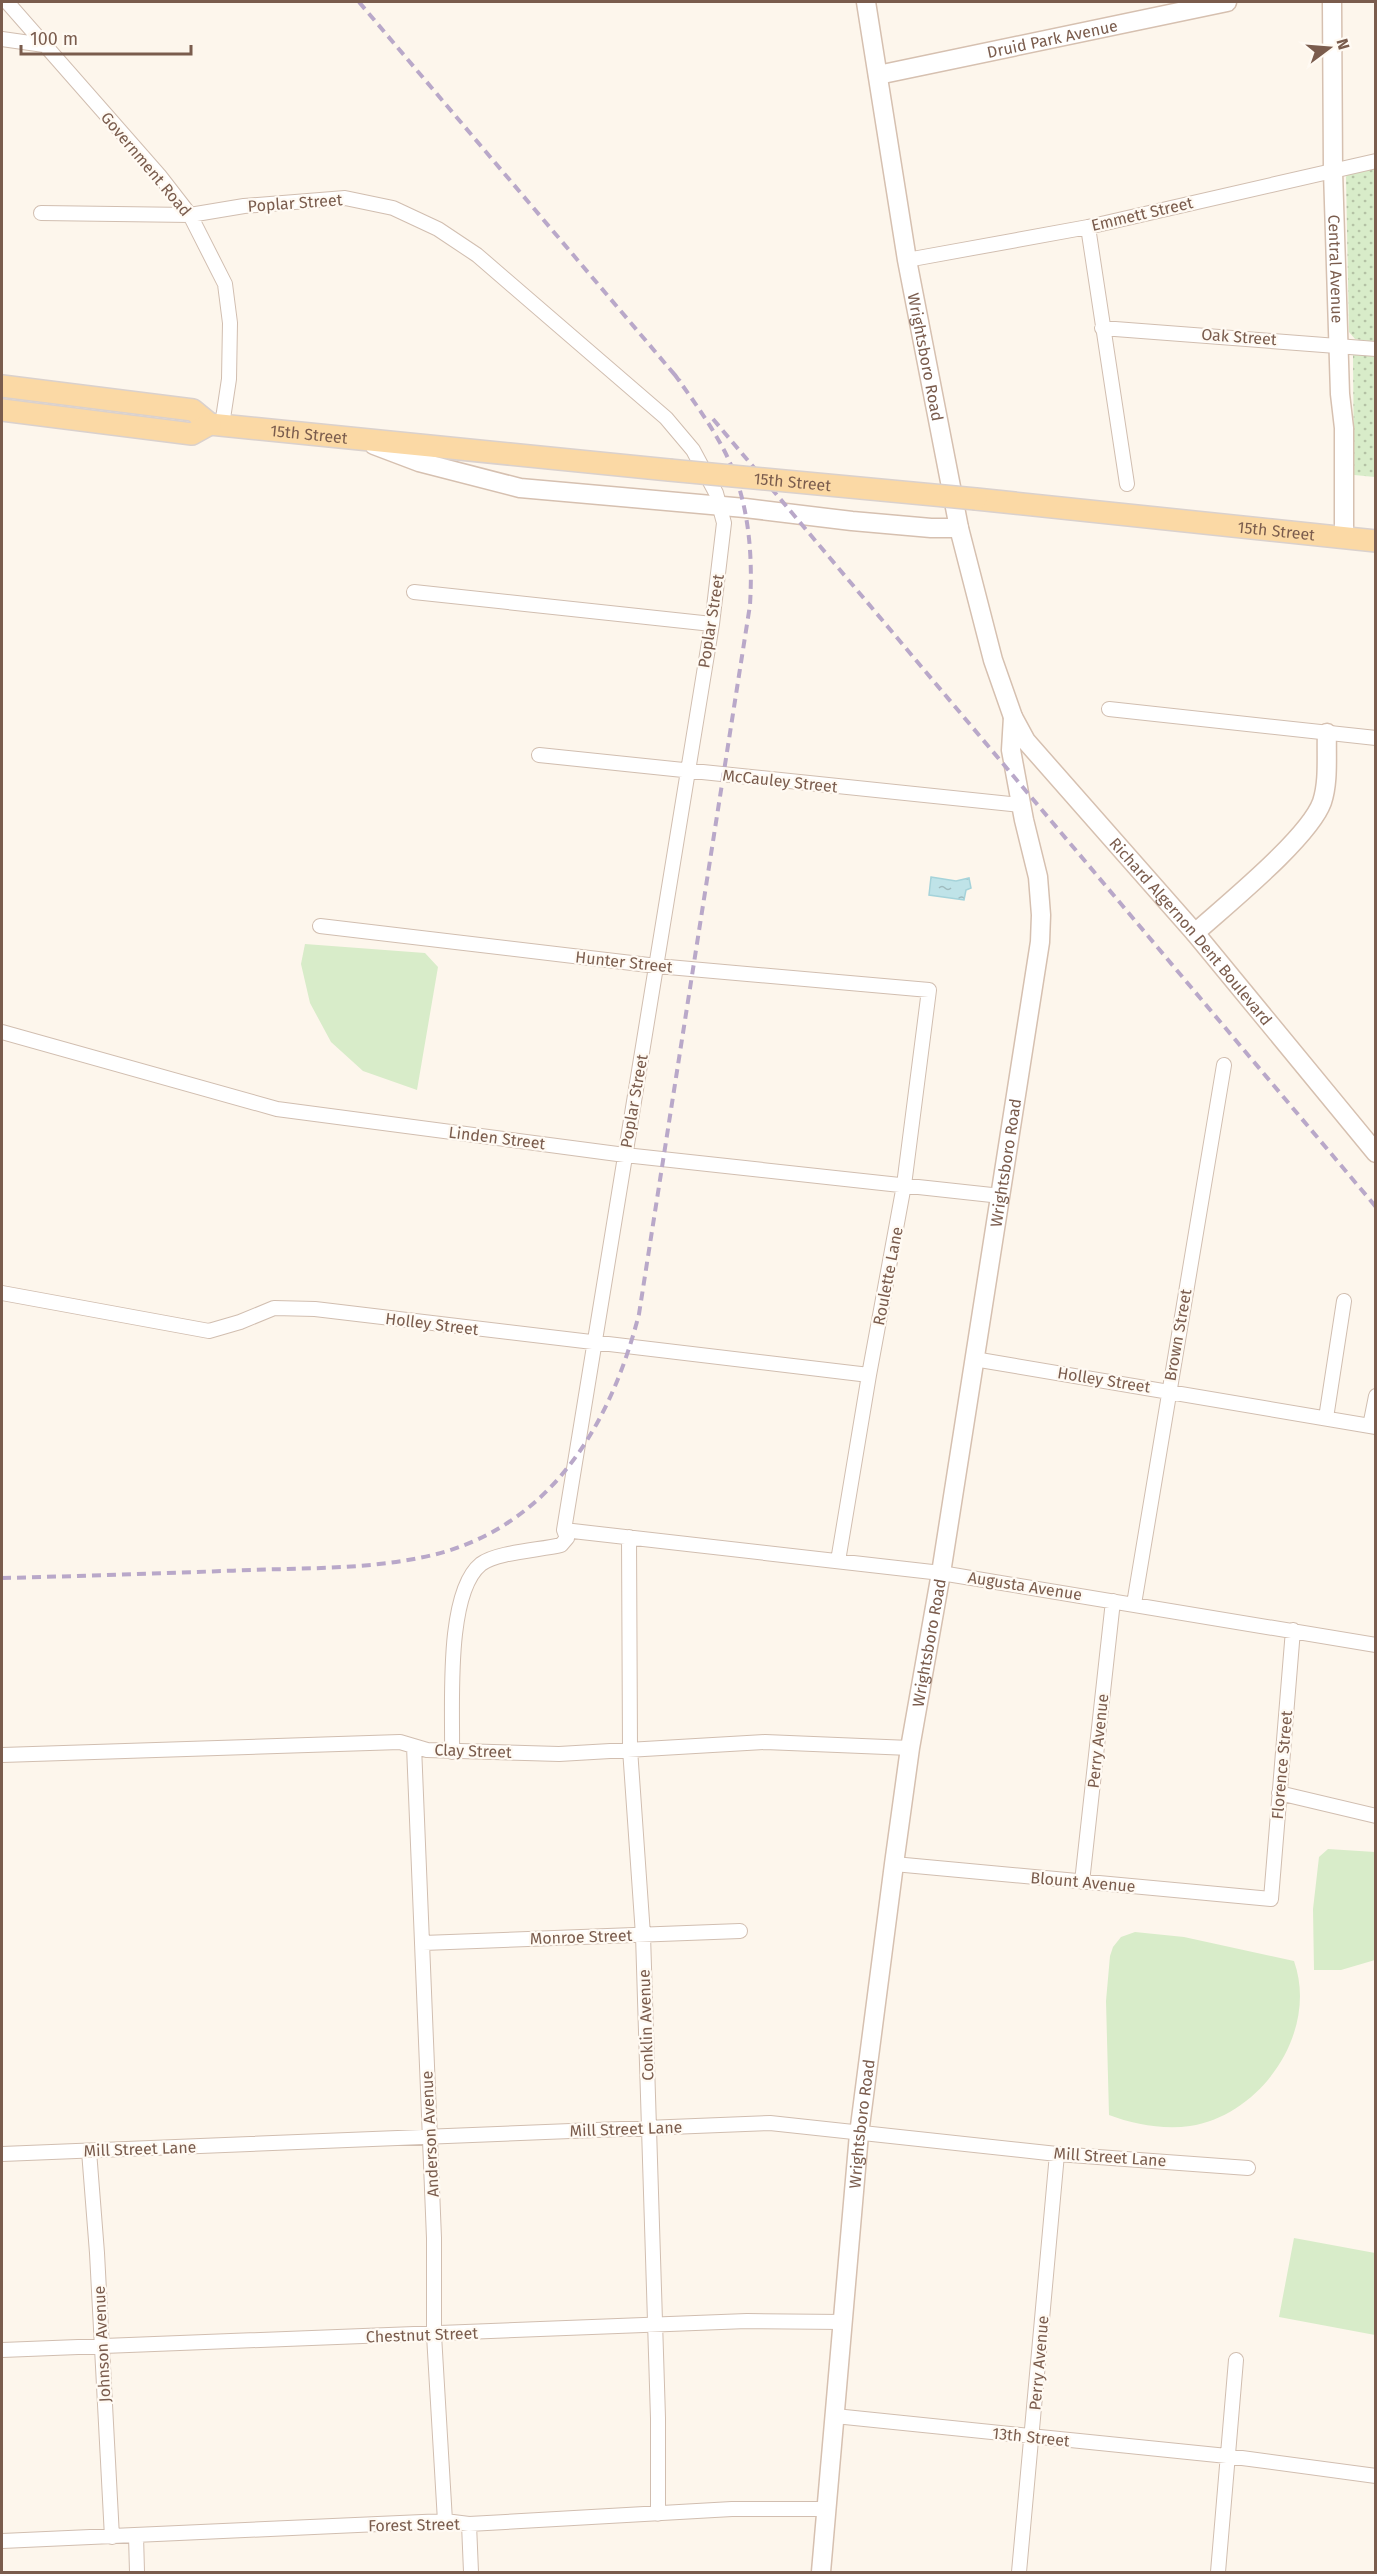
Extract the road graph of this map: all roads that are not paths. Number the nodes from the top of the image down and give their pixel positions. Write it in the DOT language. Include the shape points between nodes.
graph roads {
  1 [pos="7,2"];
  2 [pos="866,2"];
  3 [pos="1227,2"];
  4 [pos="1332,2"];
  5 [pos="2,39"];
  6 [pos="44,45"];
  7 [pos="878,75"];
  8 [pos="1376,161"];
  9 [pos="1333,171"];
  10 [pos="41,213"];
  11 [pos="190,215"];
  12 [pos="1088,227"];
  13 [pos="908,261"];
  14 [pos="1102,328"];
  15 [pos="1339,344"];
  16 [pos="1376,349"];
  17 [pos="2,386"];
  18 [pos="2,410"];
  19 [pos="216,424"];
  20 [pos="358,439"];
  21 [pos="1127,484"];
  22 [pos="720,506"];
  23 [pos="959,528"];
  24 [pos="1344,536"];
  25 [pos="1376,541"];
  26 [pos="414,592"];
  27 [pos="712,624"];
  28 [pos="1109,710"];
  29 [pos="1011,712"];
  30 [pos="1327,733"];
  31 [pos="1376,738"];
  32 [pos="538,755"];
  33 [pos="687,771"];
  34 [pos="1021,805"];
  35 [pos="320,926"];
  36 [pos="1195,933"];
  37 [pos="657,966"];
  38 [pos="929,990"];
  39 [pos="2,1032"];
  40 [pos="1224,1065"];
  41 [pos="1376,1153"];
  42 [pos="625,1155"];
  43 [pos="904,1185"];
  44 [pos="1001,1196"];
  45 [pos="2,1293"];
  46 [pos="1344,1301"];
  47 [pos="595,1344"];
  48 [pos="974,1359"];
  49 [pos="868,1375"];
  50 [pos="1168,1391"];
  51 [pos="1376,1396"];
  52 [pos="1326,1418"];
  53 [pos="1373,1426"];
  54 [pos="564,1530"];
  55 [pos="629,1537"];
  56 [pos="838,1561"];
  57 [pos="941,1573"];
  58 [pos="1113,1600"];
  59 [pos="1134,1604"];
  60 [pos="1293,1630"];
  61 [pos="1376,1645"];
  62 [pos="414,1746"];
  63 [pos="630,1749"];
  64 [pos="910,1749"];
  65 [pos="452,1752"];
  66 [pos="2,1755"];
  67 [pos="1279,1793"];
  68 [pos="1376,1816"];
  69 [pos="894,1864"];
  70 [pos="1082,1882"];
  71 [pos="1271,1899"];
  72 [pos="740,1931"];
  73 [pos="643,1935"];
  74 [pos="423,1943"];
  75 [pos="649,2128"];
  76 [pos="860,2134"];
  77 [pos="431,2137"];
  78 [pos="89,2151"];
  79 [pos="2,2154"];
  80 [pos="1057,2154"];
  81 [pos="1248,2168"];
  82 [pos="843,2322"];
  83 [pos="654,2326"];
  84 [pos="434,2335"];
  85 [pos="100,2346"];
  86 [pos="2,2350"];
  87 [pos="1236,2360"];
  88 [pos="835,2416"];
  89 [pos="1032,2437"];
  90 [pos="1227,2456"];
  91 [pos="1376,2476"];
  92 [pos="827,2509"];
  93 [pos="658,2514"];
  94 [pos="444,2522"];
  95 [pos="469,2524"];
  96 [pos="136,2535"];
  97 [pos="112,2537"];
  98 [pos="2,2541"];
  99 [pos="137,2572"];
  100 [pos="471,2572"];
  101 [pos="821,2572"];
  102 [pos="1019,2572"];
  103 [pos="1218,2572"];
  1 -- 6 [label="street, Government Road"];
  2 -- 7 [label="street, Wrightsboro Road"];
  3 -- 7 [label="street, Druid Park Avenue"];
  4 -- 9 [label="street, Central Avenue"];
  5 -- 6 [label="street"];
  6 -- 11 [label="street, Government Road"];
  7 -- 13 [label="street, Wrightsboro Road"];
  8 -- 9 [label="street, Emmett Street"];
  9 -- 12 [label="street, Emmett Street"];
  9 -- 15 [label="street, Central Avenue"];
  10 -- 11 [label="street, Poplar Street"];
  11 -- 19 [label="street, Government Road" via="225,284 230,324 229,379"];
  11 -- 22 [label="street, Poplar Street" via="244,206 345,198 393,208 438,229 477,255 666,418 693,450"];
  12 -- 13 [label="street, Emmett Street"];
  12 -- 14 [label="street"];
  13 -- 23 [label="street, Wrightsboro Road"];
  14 -- 15 [label="street, Oak Street"];
  14 -- 21 [label="street"];
  15 -- 16 [label="street, Oak Street"];
  15 -- 24 [label="street, Central Avenue"];
  17 -- 19 [label="main road, 15th Street" via="193,410"];
  18 -- 19 [label="main road, 15th Street" via="192,434"];
  19 -- 20 [label="main road, 15th Street"];
  20 -- 22 [label="street" via="419,462 520,488"];
  20 -- 24 [label="main road, 15th Street, bridge"];
  22 -- 23 [label="street"];
  22 -- 27 [label="street, Poplar Street" via="724,523"];
  23 -- 29 [label="street, Wrightsboro Road" via="993,660"];
  24 -- 25 [label="main road, 15th Street"];
  26 -- 27 [label="street"];
  27 -- 33 [label="street, Poplar Street"];
  28 -- 30 [label="street"];
  29 -- 34 [label="street, Wrightsboro Road" via="1011,750"];
  29 -- 36 [label="street, Richard Algernon Dent Boulevard" via="1026,741"];
  30 -- 31 [label="street"];
  30 -- 36 [label="street" via="1325,785 1314,816 1293,843"];
  32 -- 33 [label="street, McCauley Street"];
  33 -- 34 [label="street, McCauley Street"];
  33 -- 37 [label="street, Poplar Street"];
  34 -- 44 [label="street, Wrightsboro Road" via="1038,877 1040,942"];
  35 -- 37 [label="street, Hunter Street"];
  36 -- 41 [label="street, Richard Algernon Dent Boulevard"];
  37 -- 38 [label="street, Hunter Street"];
  37 -- 42 [label="street, Poplar Street"];
  38 -- 43 [label="street, Roulette Lane"];
  39 -- 42 [label="street, Linden Street" via="277,1109"];
  40 -- 50 [label="street, Brown Street"];
  42 -- 43 [label="street, Linden Street"];
  42 -- 47 [label="street, Poplar Street"];
  43 -- 44 [label="street, Linden Street"];
  43 -- 49 [label="street, Roulette Lane"];
  44 -- 48 [label="street, Wrightsboro Road"];
  45 -- 47 [label="street, Holley Street" via="209,1331 274,1308 315,1309"];
  46 -- 52 [label="street"];
  47 -- 49 [label="street, Holley Street"];
  47 -- 54 [label="street, Poplar Street"];
  48 -- 50 [label="street, Holley Street"];
  48 -- 57 [label="street, Wrightsboro Road"];
  49 -- 56 [label="street, Roulette Lane"];
  50 -- 52 [label="street, Holley Street"];
  50 -- 59 [label="street, Brown Street"];
  51 -- 53 [label="street"];
  52 -- 53 [label="street, Holley Street"];
  54 -- 55 [label="street, Augusta Avenue"];
  54 -- 65 [label="street" via="567,1538 561,1545 515,1552 482,1563 468,1580 455,1622"];
  55 -- 56 [label="street, Augusta Avenue"];
  55 -- 63 [label="street, Conklin Avenue"];
  56 -- 57 [label="street, Augusta Avenue"];
  57 -- 58 [label="street, Augusta Avenue"];
  57 -- 64 [label="street, Wrightsboro Road"];
  58 -- 59 [label="street, Augusta Avenue"];
  58 -- 70 [label="street, Perry Avenue"];
  59 -- 60 [label="street, Augusta Avenue"];
  60 -- 61 [label="street, Augusta Avenue"];
  60 -- 67 [label="street, Florence Street"];
  62 -- 65 [label="street, Clay Street"];
  62 -- 66 [label="street, Clay Street" via="400,1742"];
  62 -- 74 [label="street, Anderson Avenue"];
  63 -- 64 [label="street, Clay Street" via="765,1742"];
  63 -- 65 [label="street, Clay Street" via="559,1754"];
  63 -- 73 [label="street, Conklin Avenue"];
  64 -- 69 [label="street, Wrightsboro Road"];
  67 -- 68 [label="street"];
  67 -- 71 [label="street, Florence Street"];
  69 -- 70 [label="street, Blount Avenue"];
  69 -- 76 [label="street, Wrightsboro Road"];
  70 -- 71 [label="street, Blount Avenue"];
  72 -- 73 [label="street, Monroe Street"];
  73 -- 74 [label="street, Monroe Street"];
  73 -- 75 [label="street, Conklin Avenue"];
  74 -- 77 [label="street, Anderson Avenue"];
  75 -- 76 [label="street, Mill Street Lane" via="770,2123"];
  75 -- 77 [label="street, Mill Street Lane"];
  75 -- 83 [label="street, Conklin Avenue"];
  76 -- 80 [label="street, Mill Street Lane"];
  76 -- 82 [label="street, Wrightsboro Road"];
  77 -- 78 [label="street, Mill Street Lane"];
  77 -- 84 [label="street, Anderson Avenue"];
  78 -- 79 [label="street, Mill Street Lane"];
  78 -- 85 [label="street, Johnson Avenue"];
  80 -- 81 [label="street, Mill Street Lane"];
  80 -- 89 [label="street, Perry Avenue"];
  82 -- 83 [label="street, Chestnut Street" via="747,2321"];
  82 -- 88 [label="street, Wrightsboro Road"];
  83 -- 84 [label="street, Chestnut Street"];
  83 -- 93 [label="street, Conklin Avenue"];
  84 -- 85 [label="street, Chestnut Street"];
  84 -- 94 [label="street, Anderson Avenue"];
  85 -- 86 [label="street, Chestnut Street"];
  85 -- 97 [label="street, Johnson Avenue"];
  87 -- 90 [label="street"];
  88 -- 89 [label="street, 13th Street"];
  88 -- 92 [label="street, Wrightsboro Road"];
  89 -- 90 [label="street, 13th Street"];
  89 -- 102 [label="street, Perry Avenue"];
  90 -- 91 [label="street, 13th Street"];
  90 -- 103 [label="street"];
  92 -- 93 [label="street, Forest Street"];
  92 -- 101 [label="street, Wrightsboro Road"];
  93 -- 95 [label="street, Forest Street"];
  94 -- 95 [label="street, Forest Street"];
  94 -- 96 [label="street, Forest Street"];
  95 -- 100 [label="street"];
  96 -- 97 [label="street, Forest Street"];
  96 -- 99 [label="street"];
  97 -- 98 [label="street, Forest Street"];
}
